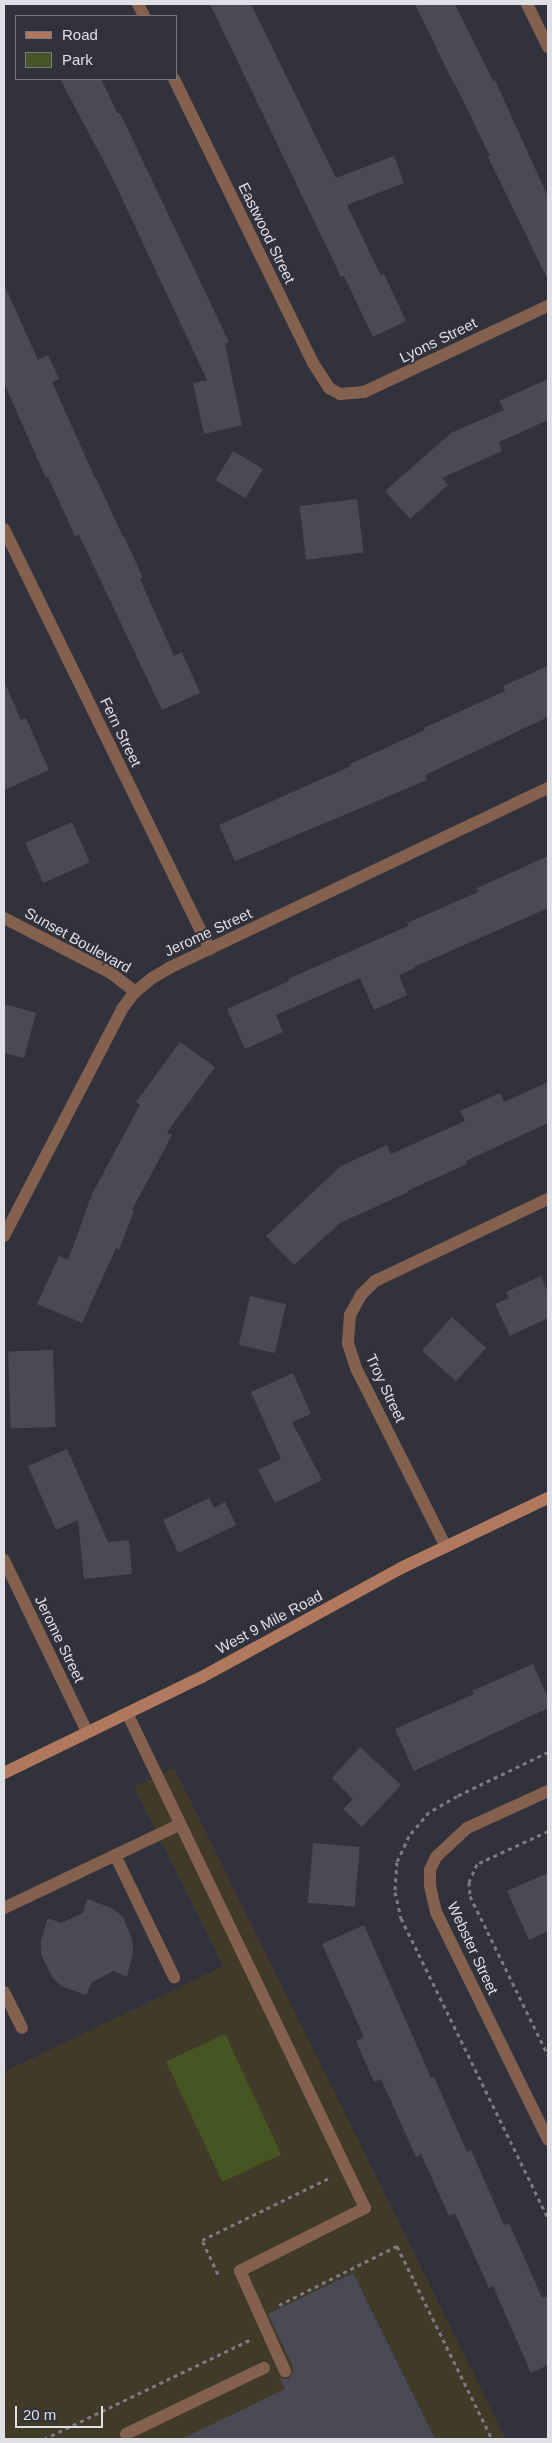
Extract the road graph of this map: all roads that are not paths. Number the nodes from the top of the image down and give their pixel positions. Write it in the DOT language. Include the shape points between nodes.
graph roads {
  1 [pos="527,4"];
  2 [pos="548,47"];
  3 [pos="174,80"];
  4 [pos="548,306"];
  5 [pos="340,394"];
  6 [pos="4,529"];
  7 [pos="548,788"];
  8 [pos="4,918"];
  9 [pos="210,949"];
  10 [pos="135,992"];
  11 [pos="548,1199"];
  12 [pos="4,1236"];
  13 [pos="548,1498"];
  14 [pos="446,1547"];
  15 [pos="4,1560"];
  16 [pos="127,1713"];
  17 [pos="87,1732"];
  18 [pos="4,1773"];
  19 [pos="548,1791"];
  20 [pos="179,1825"];
  21 [pos="115,1855"];
  22 [pos="4,1908"];
  23 [pos="174,1977"];
  24 [pos="4,1992"];
  25 [pos="22,2028"];
  26 [pos="548,2140"];
  27 [pos="264,2368"];
  28 [pos="284,2371"];
  29 [pos="126,2434"];
  1 -- 2 [label="street"];
  3 -- 5 [label="street, Eastwood Street" via="313,363 329,388"];
  4 -- 5 [label="street, Lyons Street" via="379,386 364,392"];
  6 -- 9 [label="street, Fern Street"];
  7 -- 9 [label="street, Jerome Street"];
  8 -- 10 [label="street, Sunset Boulevard" via="111,973"];
  9 -- 10 [label="street, Jerome Street" via="165,970"];
  10 -- 12 [label="street, Jerome Street" via="122,1009"];
  11 -- 14 [label="street, Troy Street" via="375,1281 361,1295 350,1315 348,1343 356,1368"];
  13 -- 14 [label="main road, West 9 Mile Road"];
  14 -- 16 [label="main road, West 9 Mile Road" via="401,1568 202,1677"];
  15 -- 17 [label="street, Jerome Street"];
  16 -- 17 [label="main road, West 9 Mile Road"];
  16 -- 20 [label="street"];
  17 -- 18 [label="main road, West 9 Mile Road"];
  19 -- 26 [label="street, Webster Street" via="467,1828 436,1857 430,1870 436,1912"];
  20 -- 21 [label="street"];
  20 -- 28 [label="street" via="365,2208 240,2271"];
  21 -- 22 [label="street"];
  21 -- 23 [label="street"];
  24 -- 25 [label="street"];
  27 -- 29 [label="street"];
}
